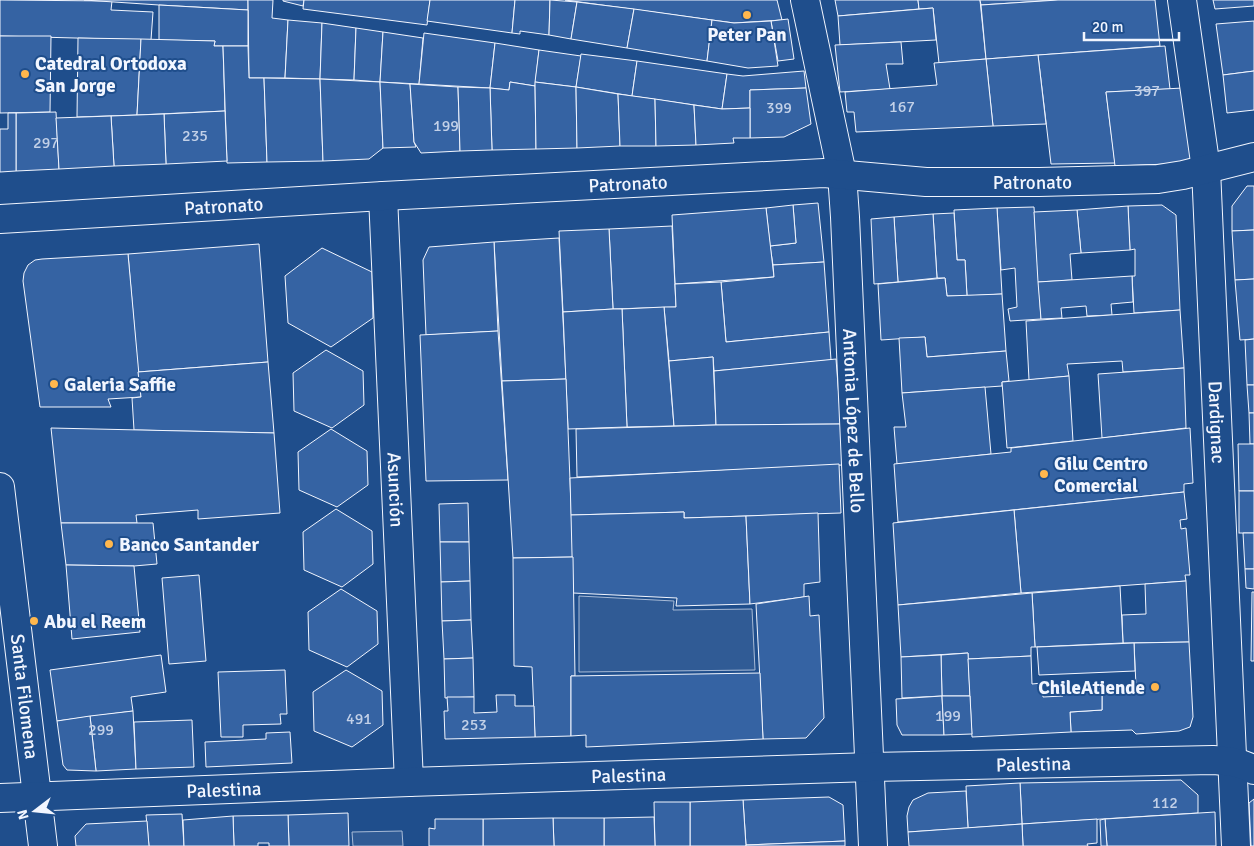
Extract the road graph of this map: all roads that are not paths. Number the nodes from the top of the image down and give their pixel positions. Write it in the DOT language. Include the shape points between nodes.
graph roads {
  1 [pos="805,0"];
  2 [pos="1182,0"];
  3 [pos="1254,157"];
  4 [pos="1206,169"];
  5 [pos="842,174"];
  6 [pos="383,196"];
  7 [pos="0,219"];
  8 [pos="0,487"];
  9 [pos="5,565"];
  10 [pos="1243,765"];
  11 [pos="871,767"];
  12 [pos="409,782"];
  13 [pos="37,796"];
  14 [pos="0,798"];
  15 [pos="43,846"];
  16 [pos="873,846"];
  17 [pos="1236,846"];
  1 -- 5 [label="street, Antonia López de Bello"];
  2 -- 4 [label="street, Dardignac"];
  3 -- 4 [label="street, Patronato"];
  4 -- 5 [label="street, Patronato" via="1158,179 1039,182 926,182"];
  4 -- 10 [label="street, Dardignac"];
  5 -- 6 [label="street, Patronato"];
  5 -- 11 [label="street, Antonia López de Bello"];
  6 -- 7 [label="street, Patronato"];
  6 -- 12 [label="street, Asunción"];
  8 -- 9 [label="street, Santa Filomena"];
  9 -- 13 [label="street, Santa Filomena"];
  10 -- 11 [label="street, Palestina" via="1196,760"];
  10 -- 17 [label="street, Dardignac"];
  11 -- 12 [label="street, Palestina"];
  11 -- 16 [label="street, Antonia López de Bello"];
  12 -- 13 [label="street, Palestina"];
  13 -- 14 [label="street, Palestina"];
  13 -- 15 [label="street, Santa Filomena"];
}
